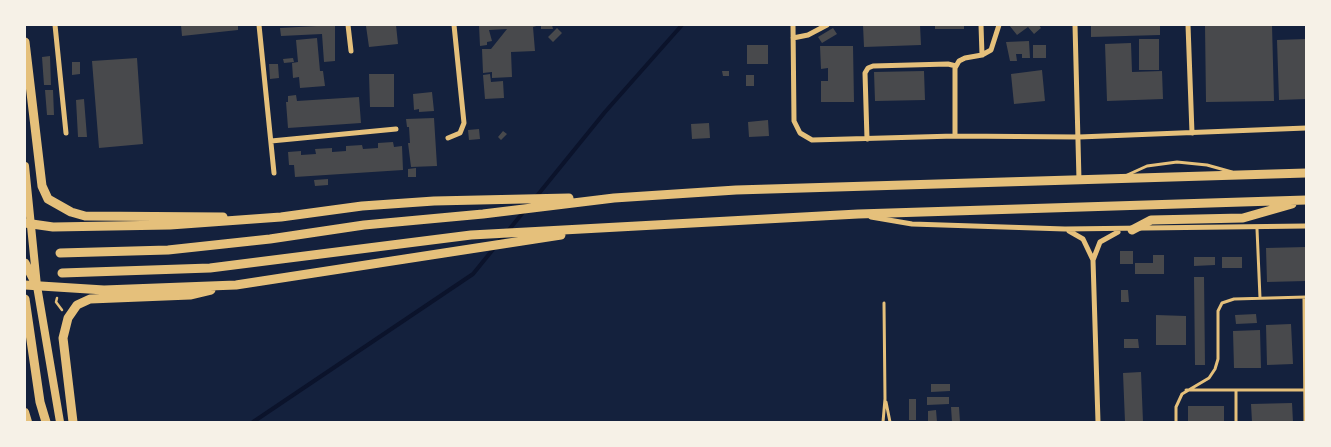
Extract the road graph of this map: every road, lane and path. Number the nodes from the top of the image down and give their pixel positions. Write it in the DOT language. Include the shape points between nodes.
graph roads {
  1 [pos="55,25"];
  2 [pos="259,25"];
  3 [pos="348,25"];
  4 [pos="454,25"];
  5 [pos="793,25"];
  6 [pos="827,25"];
  7 [pos="981,25"];
  8 [pos="999,25"];
  9 [pos="1075,25"];
  10 [pos="1188,25"];
  11 [pos="793,38"];
  12 [pos="25,42"];
  13 [pos="351,51"];
  14 [pos="982,55"];
  15 [pos="956,66"];
  16 [pos="1306,128"];
  17 [pos="396,129"];
  18 [pos="66,133"];
  19 [pos="1192,133"];
  20 [pos="955,136"];
  21 [pos="1079,137"];
  22 [pos="448,138"];
  23 [pos="867,139"];
  24 [pos="271,141"];
  25 [pos="25,166"];
  26 [pos="274,173"];
  27 [pos="1306,173"];
  28 [pos="1243,175"];
  29 [pos="1118,179"];
  30 [pos="1079,180"];
  31 [pos="614,198"];
  32 [pos="1306,201"];
  33 [pos="858,214"];
  34 [pos="250,220"];
  35 [pos="28,223"];
  36 [pos="1306,226"];
  37 [pos="615,227"];
  38 [pos="1257,228"];
  39 [pos="1065,229"];
  40 [pos="1128,230"];
  41 [pos="60,253"];
  42 [pos="1093,260"];
  43 [pos="25,263"];
  44 [pos="62,273"];
  45 [pos="236,284"];
  46 [pos="25,285"];
  47 [pos="37,286"];
  48 [pos="1260,298"];
  49 [pos="1305,298"];
  50 [pos="25,299"];
  51 [pos="884,303"];
  52 [pos="1185,390"];
  53 [pos="1236,390"];
  54 [pos="1305,390"];
  55 [pos="885,399"];
  56 [pos="25,412"];
  57 [pos="28,422"];
  58 [pos="46,422"];
  59 [pos="60,422"];
  60 [pos="73,422"];
  61 [pos="883,422"];
  62 [pos="890,422"];
  63 [pos="1098,422"];
  64 [pos="1176,422"];
  65 [pos="1236,422"];
  66 [pos="1305,422"];
  1 -- 18 [label="street"];
  2 -- 24 [label="street"];
  3 -- 13 [label="street"];
  4 -- 22 [label="street" via="464,123 460,133"];
  5 -- 11 [label="street"];
  6 -- 11 [label="street" via="808,35"];
  7 -- 14 [label="street"];
  8 -- 14 [label="street" via="994,47"];
  9 -- 21 [label="street"];
  10 -- 19 [label="street"];
  11 -- 23 [label="street" via="794,120 800,133 812,140"];
  12 -- 34 [label="main road" via="42,186 48,199 85,216 210,216"];
  14 -- 15 [label="street" via="965,58"];
  15 -- 20 [label="street"];
  15 -- 23 [label="street" via="868,68"];
  16 -- 19 [label="street"];
  17 -- 24 [label="street"];
  19 -- 21 [label="street"];
  20 -- 21 [label="street"];
  20 -- 23 [label="street"];
  21 -- 30 [label="street"];
  24 -- 26 [label="street"];
  25 -- 35 [label="main road"];
  27 -- 28 [label="main road"];
  28 -- 29 [label="main road"];
  28 -- 29 [label="lane" via="1207,164 1177,162 1148,166"];
  29 -- 30 [label="main road"];
  30 -- 31 [label="main road" via="756,190"];
  31 -- 34 [label="main road" via="434,201"];
  31 -- 41 [label="main road" via="364,225 270,240 168,250"];
  32 -- 33 [label="main road"];
  32 -- 40 [label="main road" via="1243,218 1151,220"];
  33 -- 37 [label="main road"];
  33 -- 39 [label="street" via="912,224"];
  34 -- 35 [label="main road" via="116,227 53,227"];
  35 -- 47 [label="main road"];
  36 -- 38 [label="street"];
  37 -- 44 [label="main road" via="470,235 210,268"];
  37 -- 45 [label="main road"];
  38 -- 40 [label="street"];
  38 -- 48 [label="lane"];
  39 -- 40 [label="street"];
  39 -- 42 [label="street" via="1083,239"];
  40 -- 42 [label="street" via="1113,233 1100,242"];
  42 -- 63 [label="street"];
  43 -- 47 [label="main road"];
  45 -- 47 [label="main road" via="138,290"];
  45 -- 60 [label="main road" via="190,295 90,299 77,305 68,318 63,338"];
  46 -- 47 [label="main road"];
  47 -- 59 [label="main road"];
  48 -- 49 [label="lane"];
  48 -- 52 [label="lane" via="1229,299 1222,303 1218,311 1215,369 1209,378"];
  49 -- 54 [label="lane"];
  50 -- 58 [label="main road" via="40,402"];
  51 -- 55 [label="lane"];
  52 -- 53 [label="lane"];
  52 -- 64 [label="lane" via="1178,400"];
  53 -- 54 [label="lane"];
  53 -- 65 [label="lane"];
  54 -- 66 [label="lane"];
  55 -- 61 [label="lane"];
  55 -- 62 [label="lane"];
  56 -- 57 [label="main road"];
}
